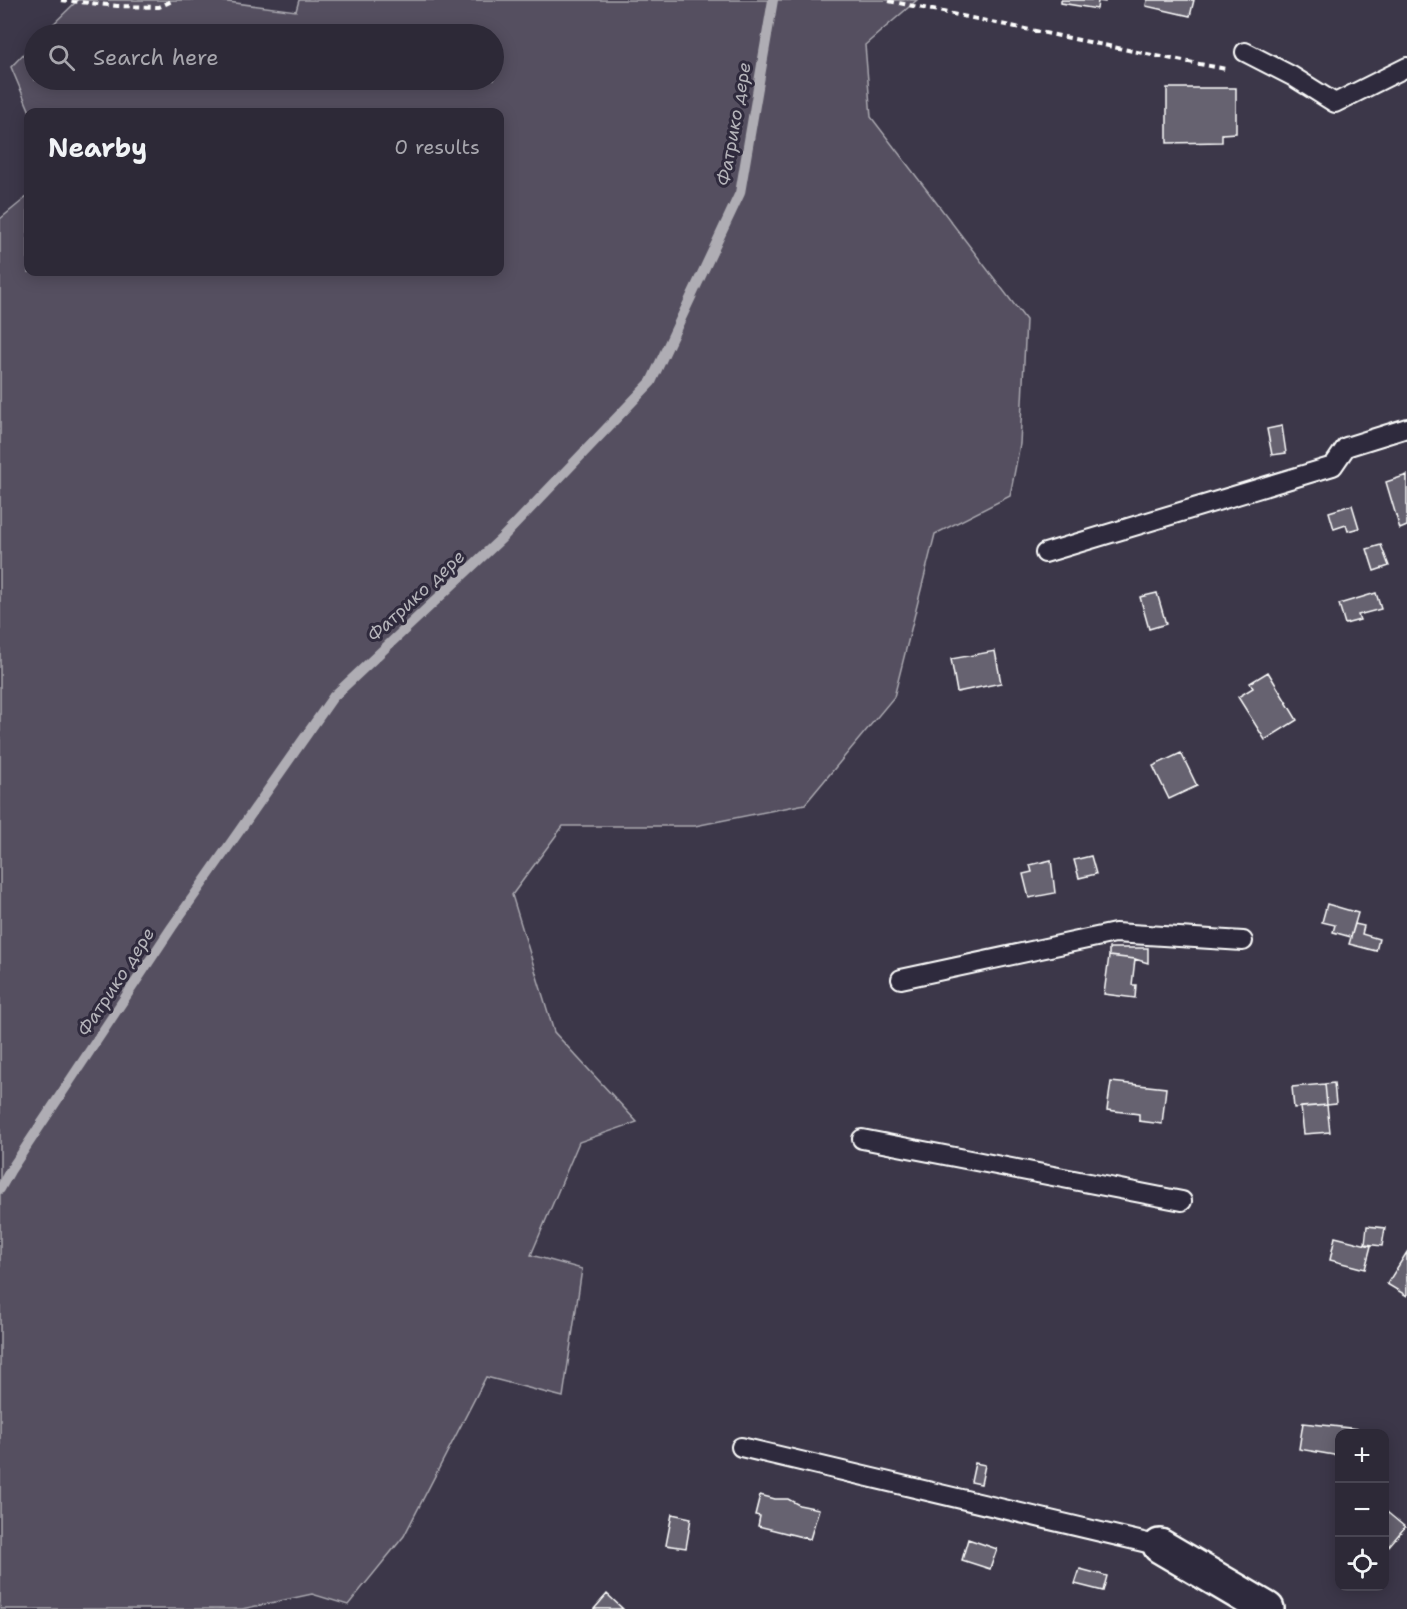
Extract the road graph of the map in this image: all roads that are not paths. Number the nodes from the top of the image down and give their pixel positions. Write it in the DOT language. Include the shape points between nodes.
graph roads {
  1 [pos="1245,52"];
  2 [pos="1407,68"];
  3 [pos="1407,428"];
  4 [pos="1045,554"];
  5 [pos="1243,941"];
  6 [pos="901,979"];
  7 [pos="862,1139"];
  8 [pos="1182,1201"];
  9 [pos="741,1447"];
  10 [pos="1160,1546"];
  11 [pos="1268,1609"];
  1 -- 2 [label="lane" via="1335,103"];
  3 -- 4 [label="lane" via="1347,447 1333,466"];
  5 -- 6 [label="lane" via="1115,933"];
  7 -- 8 [label="lane"];
  9 -- 10 [label="lane"];
  10 -- 11 [label="street"];
}
